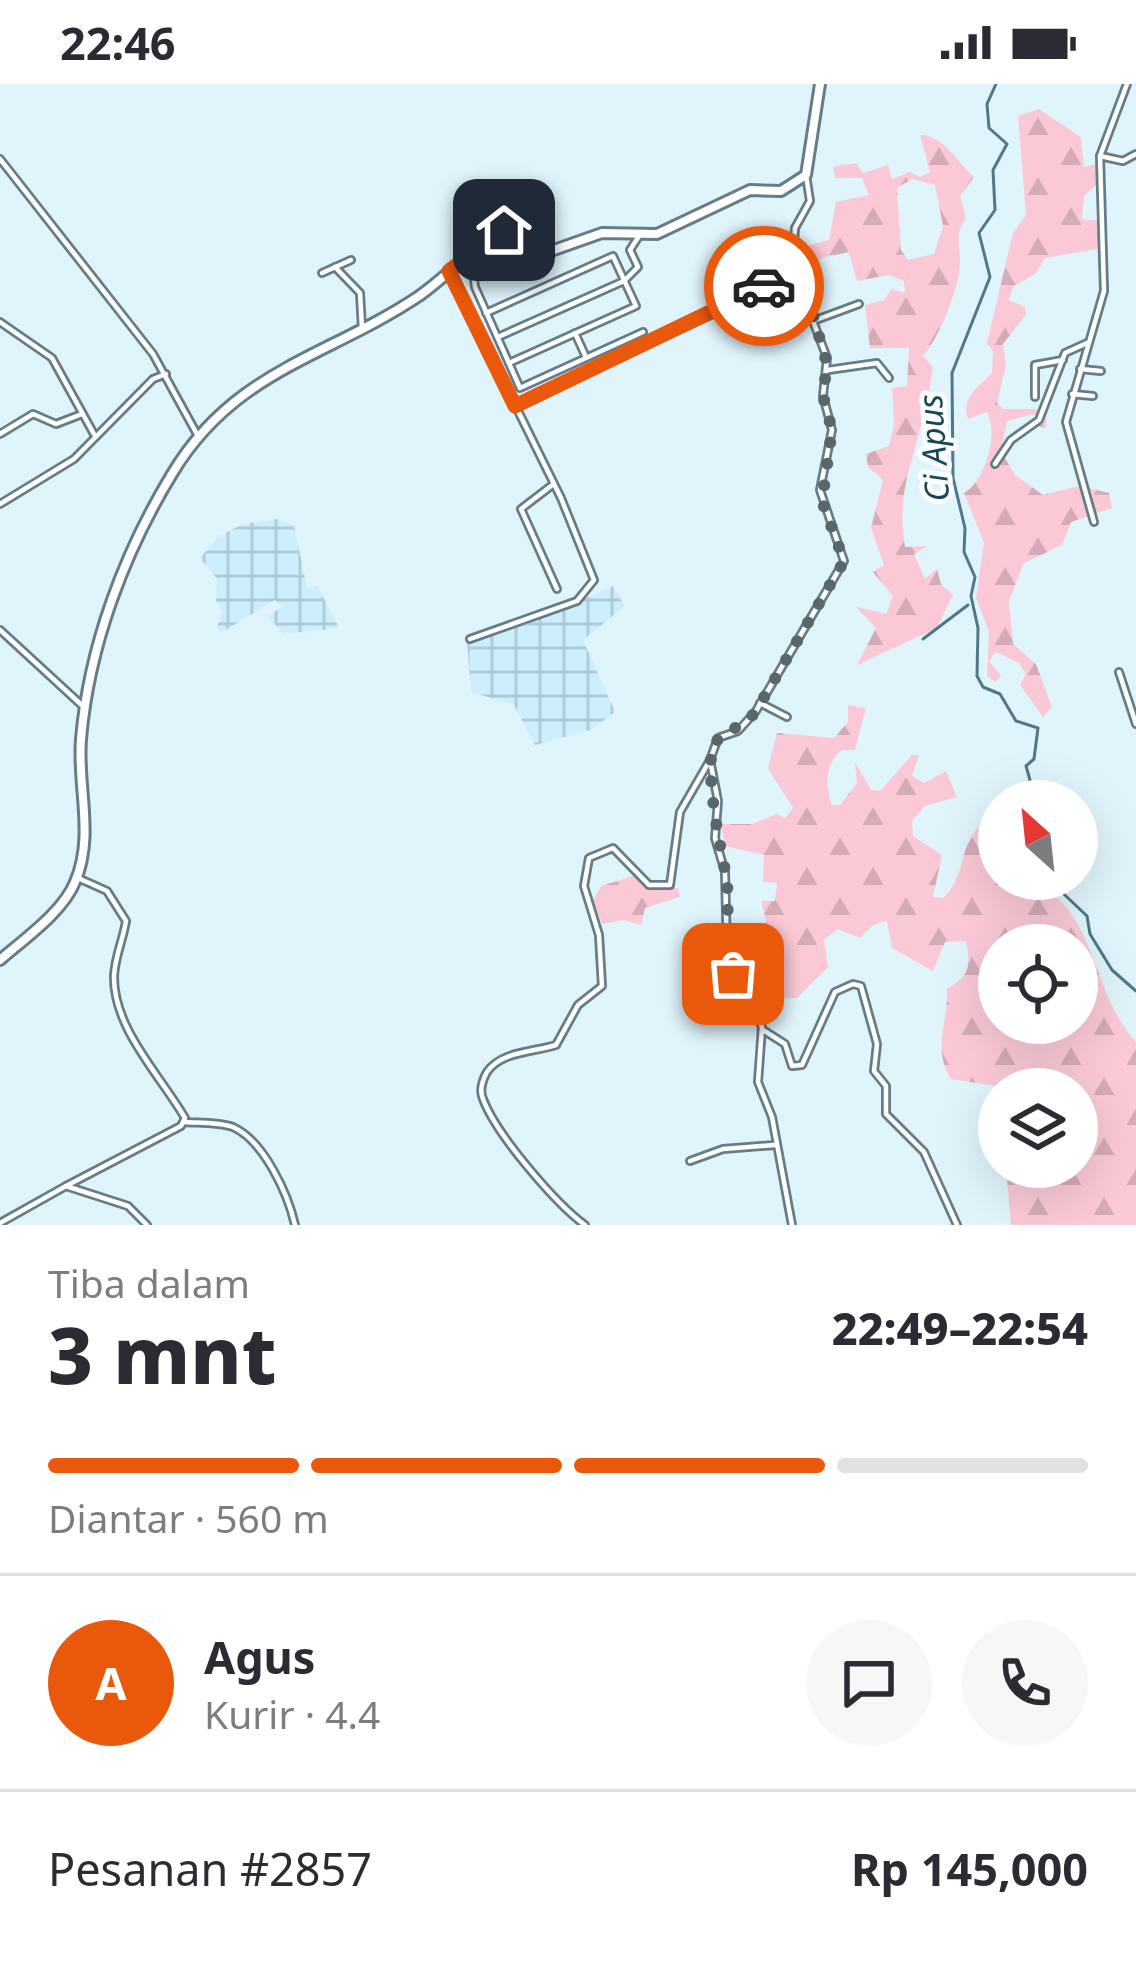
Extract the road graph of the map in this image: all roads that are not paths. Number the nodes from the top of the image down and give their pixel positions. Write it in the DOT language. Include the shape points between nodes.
graph roads {
  1 [pos="820,84"];
  2 [pos="1127,84"];
  3 [pos="1136,154"];
  4 [pos="1100,156"];
  5 [pos="0,159"];
  6 [pos="806,175"];
  7 [pos="639,236"];
  8 [pos="471,253"];
  9 [pos="351,260"];
  10 [pos="335,267"];
  11 [pos="449,271"];
  12 [pos="322,273"];
  13 [pos="801,273"];
  14 [pos="624,280"];
  15 [pos="860,304"];
  16 [pos="486,313"];
  17 [pos="813,321"];
  18 [pos="0,322"];
  19 [pos="362,328"];
  20 [pos="643,332"];
  21 [pos="575,333"];
  22 [pos="497,338"];
  23 [pos="1087,343"];
  24 [pos="586,358"];
  25 [pos="1063,360"];
  26 [pos="509,363"];
  27 [pos="1080,369"];
  28 [pos="828,370"];
  29 [pos="1101,371"];
  30 [pos="166,374"];
  31 [pos="889,378"];
  32 [pos="1072,394"];
  33 [pos="1093,396"];
  34 [pos="1035,397"];
  35 [pos="515,406"];
  36 [pos="82,414"];
  37 [pos="0,434"];
  38 [pos="95,436"];
  39 [pos="200,438"];
  40 [pos="995,464"];
  41 [pos="554,484"];
  42 [pos="0,504"];
  43 [pos="1094,522"];
  44 [pos="556,589"];
  45 [pos="0,630"];
  46 [pos="470,639"];
  47 [pos="1119,672"];
  48 [pos="760,704"];
  49 [pos="86,710"];
  50 [pos="787,717"];
  51 [pos="1136,724"];
  52 [pos="710,760"];
  53 [pos="78,878"];
  54 [pos="0,960"];
  55 [pos="763,1030"];
  56 [pos="184,1122"];
  57 [pos="775,1145"];
  58 [pos="690,1162"];
  59 [pos="66,1186"];
  60 [pos="0,1223"];
  61 [pos="791,1224"];
  62 [pos="147,1225"];
  63 [pos="296,1225"];
  64 [pos="585,1225"];
  65 [pos="957,1225"];
  1 -- 6 [label="main road"];
  2 -- 4 [label="street"];
  3 -- 4 [label="street" via="1123,161"];
  4 -- 23 [label="street" via="1104,291"];
  5 -- 30 [label="street"];
  6 -- 7 [label="main road" via="786,189 750,190 681,226"];
  6 -- 13 [label="street" via="810,201 794,237"];
  7 -- 8 [label="main road" via="596,234 551,251 501,231"];
  7 -- 14 [label="street" via="630,250 638,267"];
  8 -- 11 [label="main road"];
  8 -- 16 [label="street"];
  9 -- 10 [label="street"];
  10 -- 12 [label="street"];
  10 -- 19 [label="street" via="360,293"];
  11 -- 19 [label="main road"];
  11 -- 35 [label="street"];
  13 -- 17 [label="street"];
  13 -- 35 [label="street"];
  14 -- 16 [label="street" via="613,256"];
  14 -- 21 [label="street" via="636,306"];
  14 -- 22 [label="street"];
  15 -- 17 [label="street"];
  16 -- 22 [label="street"];
  17 -- 28 [label="street"];
  18 -- 36 [label="street" via="47,353"];
  19 -- 39 [label="main road" via="268,374"];
  20 -- 24 [label="street"];
  21 -- 24 [label="street"];
  21 -- 26 [label="street"];
  22 -- 26 [label="street"];
  23 -- 25 [label="street"];
  23 -- 27 [label="street"];
  24 -- 26 [label="street" via="520,388"];
  25 -- 34 [label="street" via="1035,365"];
  25 -- 40 [label="street" via="1039,420"];
  27 -- 29 [label="street"];
  27 -- 32 [label="street"];
  28 -- 31 [label="street" via="877,363"];
  28 -- 48 [label="street" via="823,396 832,430 820,490 844,561"];
  30 -- 38 [label="street"];
  30 -- 39 [label="street"];
  32 -- 33 [label="street"];
  32 -- 43 [label="street" via="1067,436"];
  35 -- 41 [label="street"];
  36 -- 37 [label="street" via="56,424 33,414"];
  36 -- 38 [label="street"];
  38 -- 42 [label="street" via="74,459"];
  39 -- 49 [label="main road" via="133,546 96,653"];
  41 -- 44 [label="street" via="521,509"];
  41 -- 46 [label="street" via="593,586 577,601"];
  45 -- 49 [label="street"];
  47 -- 51 [label="street"];
  48 -- 50 [label="street"];
  48 -- 52 [label="street" via="744,727 715,741"];
  49 -- 53 [label="main road"];
  52 -- 55 [label="street" via="727,952"];
  52 -- 64 [label="street" via="680,812 670,885 649,885 620,850 589,858 584,886 599,934 602,986 578,1005 556,1045 499,1062 482,1083 488,1109"];
  53 -- 54 [label="main road"];
  53 -- 56 [label="street" via="107,891 126,921 114,970 118,1005"];
  55 -- 57 [label="street" via="758,1082"];
  55 -- 65 [label="street" via="785,1044 792,1066 802,1065 835,992 862,986 886,1114 924,1151"];
  56 -- 59 [label="street"];
  56 -- 63 [label="street" via="240,1132 282,1185"];
  57 -- 58 [label="street"];
  57 -- 61 [label="street"];
  59 -- 60 [label="street"];
  59 -- 62 [label="street" via="128,1206"];
}
